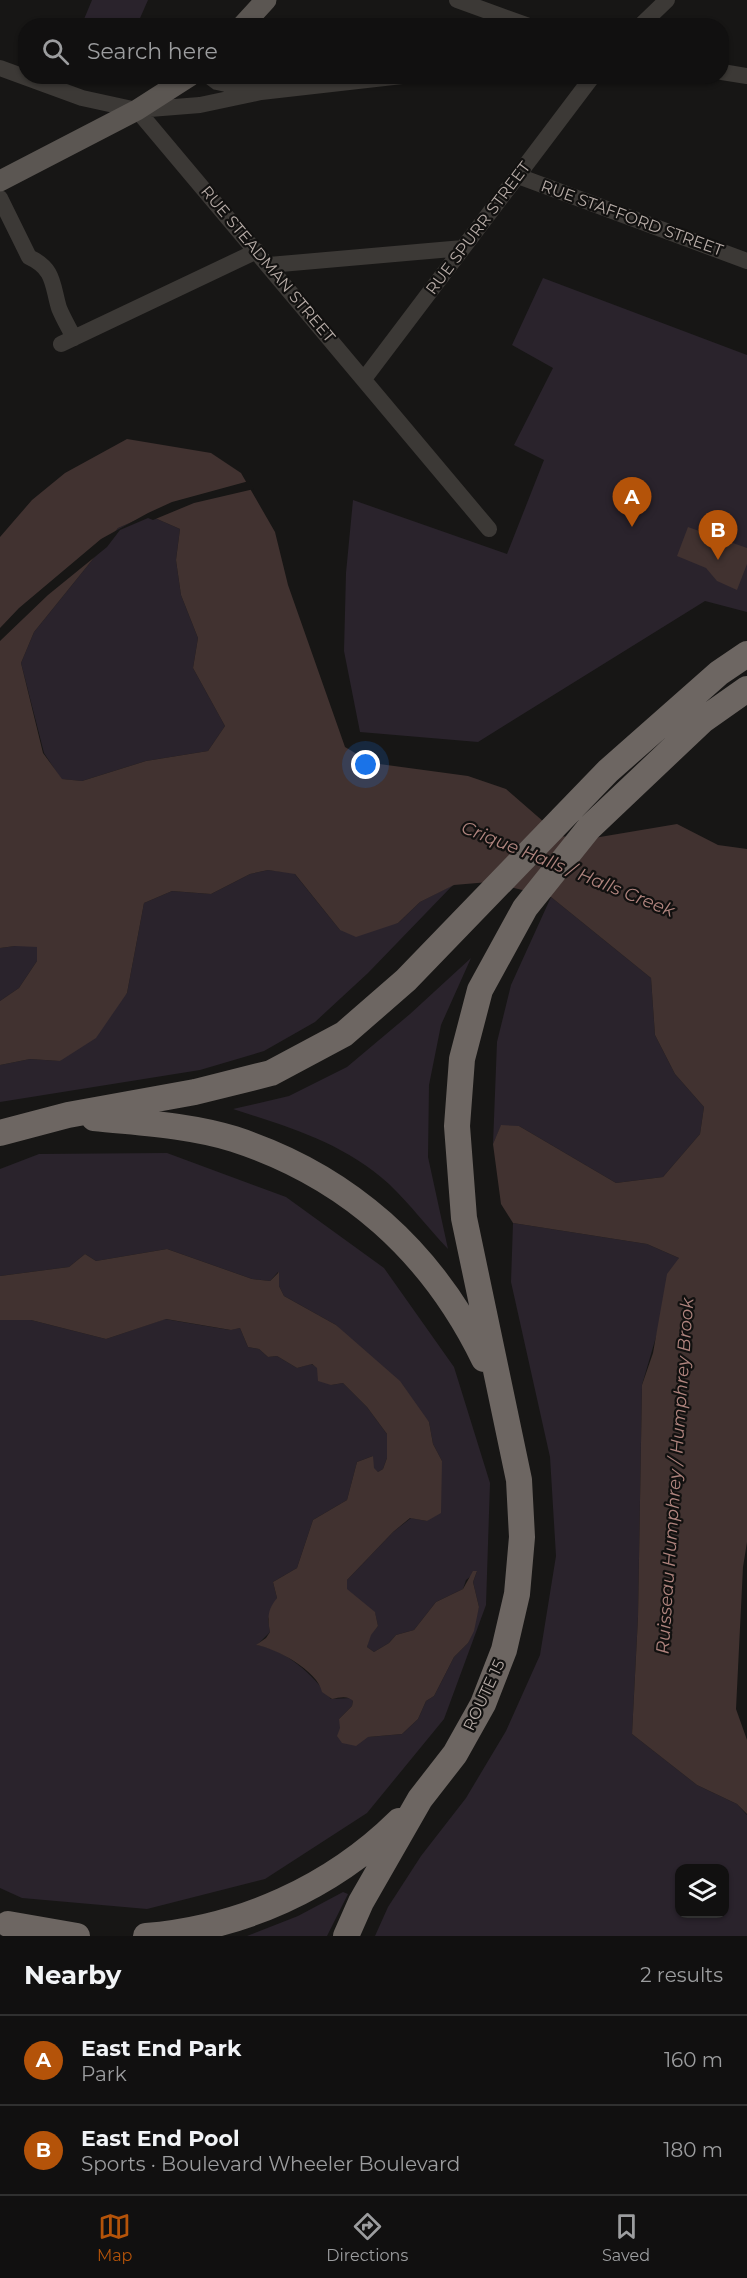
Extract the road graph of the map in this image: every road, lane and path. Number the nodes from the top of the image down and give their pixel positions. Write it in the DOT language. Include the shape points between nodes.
graph roads {
  1 [pos="266,0"];
  2 [pos="457,0"];
  3 [pos="667,0"];
  4 [pos="249,18"];
  5 [pos="506,18"];
  6 [pos="648,18"];
  7 [pos="0,68"];
  8 [pos="729,73"];
  9 [pos="18,75"];
  10 [pos="747,76"];
  11 [pos="44,84"];
  12 [pos="178,84"];
  13 [pos="226,84"];
  14 [pos="332,84"];
  15 [pos="587,84"];
  16 [pos="261,92"];
  17 [pos="137,110"];
  18 [pos="518,176"];
  19 [pos="0,181"];
  20 [pos="0,198"];
  21 [pos="463,248"];
  22 [pos="257,251"];
  23 [pos="747,261"];
  24 [pos="269,265"];
  25 [pos="364,379"];
  26 [pos="489,529"];
  27 [pos="747,654"];
  28 [pos="747,689"];
  29 [pos="68,1115"];
  30 [pos="0,1133"];
  31 [pos="509,1424"];
  32 [pos="420,1799"];
  33 [pos="4,1923"];
  34 [pos="38,1936"];
  35 [pos="77,1936"];
  36 [pos="146,1936"];
  37 [pos="346,1936"];
  1 -- 4 [label="main road"];
  2 -- 5 [label="street"];
  3 -- 6 [label="street"];
  7 -- 9 [label="street"];
  8 -- 10 [label="street"];
  11 -- 17 [label="street" via="82,98"];
  12 -- 17 [label="main road"];
  13 -- 16 [label="street"];
  14 -- 16 [label="street"];
  15 -- 18 [label="street, RUE SPURR STREET"];
  16 -- 17 [label="street" via="200,105"];
  17 -- 19 [label="main road"];
  17 -- 22 [label="street, RUE STEADMAN STREET"];
  18 -- 21 [label="street, RUE SPURR STREET"];
  18 -- 23 [label="street, RUE STAFFORD STREET"];
  20 -- 22 [label="street" via="29,257 39,262 54,283 68,341"];
  21 -- 24 [label="street"];
  21 -- 25 [label="street, RUE SPURR STREET"];
  22 -- 24 [label="street, RUE STEADMAN STREET"];
  24 -- 25 [label="street, RUE STEADMAN STREET"];
  25 -- 26 [label="street, RUE STEADMAN STREET"];
  27 -- 29 [label="highway" via="719,673 608,771 406,980 344,1034 271,1073 195,1092"];
  28 -- 31 [label="highway" via="703,720 589,828 525,908 480,990 462,1059 457,1126 464,1218"];
  29 -- 30 [label="highway"];
  29 -- 31 [label="highway" via="182,1127 232,1139 281,1157 327,1181 369,1210 408,1245 441,1285 483,1356"];
  31 -- 32 [label="highway, ROUTE 15" via="519,1480 522,1537 504,1650 483,1704 455,1754"];
  32 -- 36 [label="highway" via="380,1839 334,1873 285,1900 232,1921"];
  32 -- 37 [label="highway, ROUTE 15"];
  33 -- 34 [label="highway"];
  33 -- 35 [label="highway"];
}
